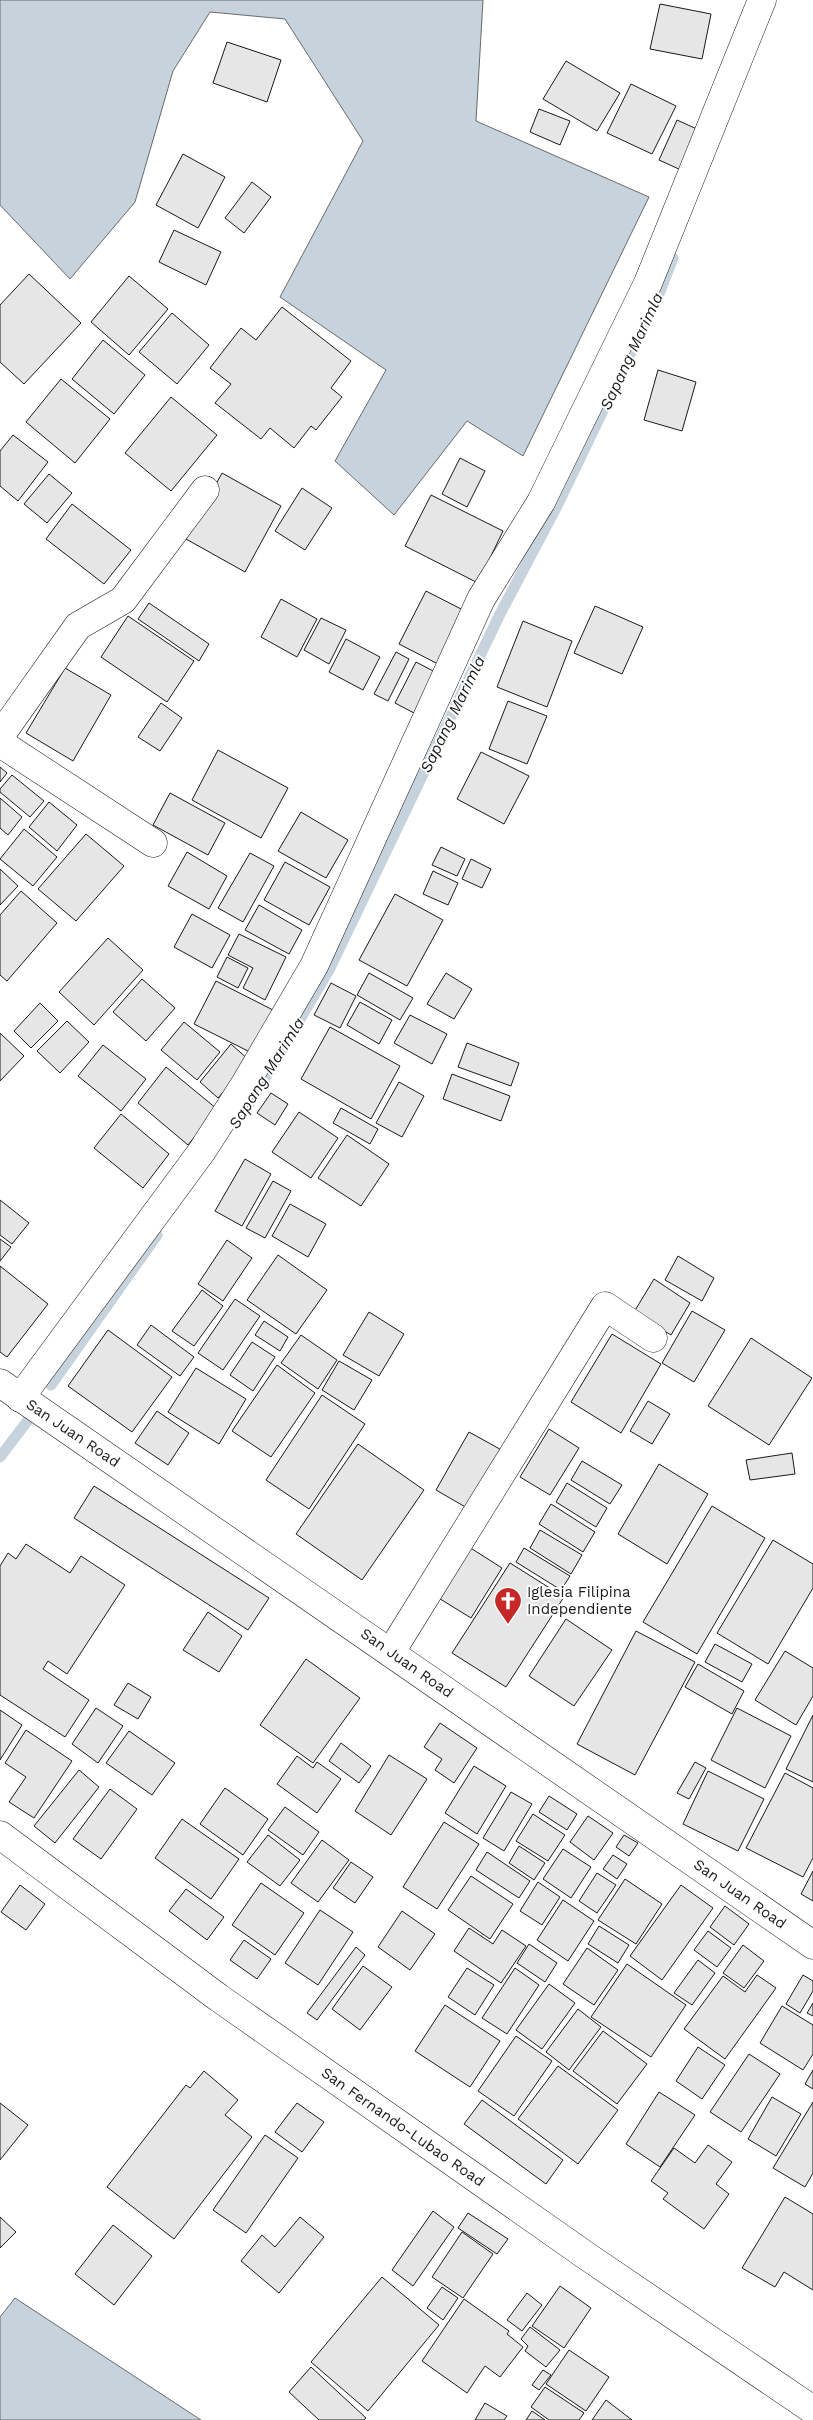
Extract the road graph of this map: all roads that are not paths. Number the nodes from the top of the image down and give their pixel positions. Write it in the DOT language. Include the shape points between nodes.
graph roads {
  1 [pos="762,0"];
  2 [pos="205,490"];
  3 [pos="0,736"];
  4 [pos="0,742"];
  5 [pos="153,843"];
  6 [pos="653,1338"];
  7 [pos="10,1390"];
  8 [pos="391,1652"];
  9 [pos="0,1835"];
  10 [pos="813,1945"];
  11 [pos="813,2410"];
  1 -- 7 [label="street" via="648,283 540,502 481,599 314,966 202,1151"];
  2 -- 3 [label="street" via="123,600 78,626"];
  4 -- 5 [label="street"];
  6 -- 8 [label="street" via="605,1306"];
  7 -- 8 [label="street, San Juan Road"];
  8 -- 10 [label="street, San Juan Road"];
  9 -- 11 [label="street, San Fernando-Lubao Road" via="219,1998 588,2257"];
}
